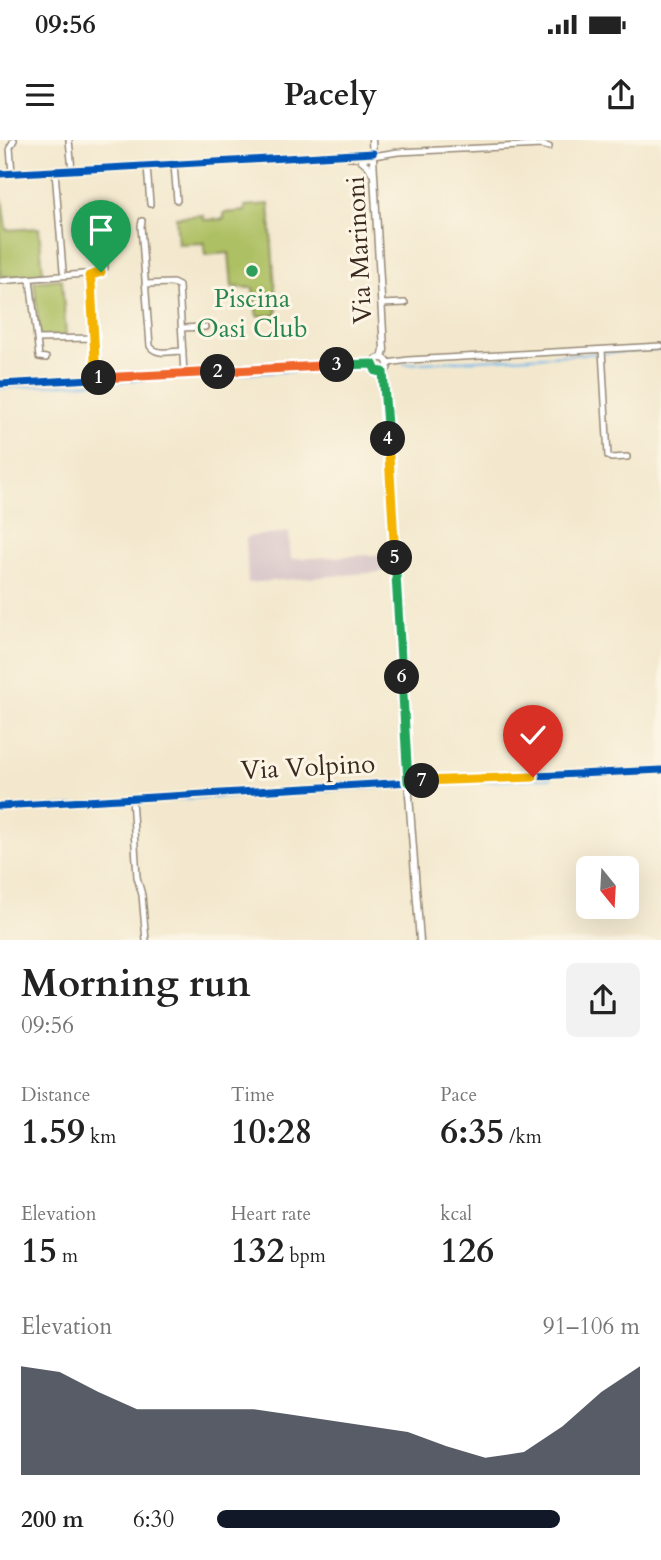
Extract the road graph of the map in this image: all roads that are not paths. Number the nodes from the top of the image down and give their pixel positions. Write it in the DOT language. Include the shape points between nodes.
graph roads {
  1 [pos="69,140"];
  2 [pos="373,140"];
  3 [pos="12,141"];
  4 [pos="549,147"];
  5 [pos="335,156"];
  6 [pos="373,156"];
  7 [pos="359,158"];
  8 [pos="174,165"];
  9 [pos="147,166"];
  10 [pos="72,170"];
  11 [pos="55,171"];
  12 [pos="0,174"];
  13 [pos="12,174"];
  14 [pos="374,179"];
  15 [pos="177,200"];
  16 [pos="150,204"];
  17 [pos="142,221"];
  18 [pos="99,239"];
  19 [pos="63,271"];
  20 [pos="89,276"];
  21 [pos="30,279"];
  22 [pos="0,281"];
  23 [pos="145,284"];
  24 [pos="405,303"];
  25 [pos="381,304"];
  26 [pos="205,327"];
  27 [pos="182,328"];
  28 [pos="94,338"];
  29 [pos="37,339"];
  30 [pos="661,346"];
  31 [pos="183,351"];
  32 [pos="602,353"];
  33 [pos="46,358"];
  34 [pos="385,360"];
  35 [pos="373,364"];
  36 [pos="383,372"];
  37 [pos="184,374"];
  38 [pos="96,379"];
  39 [pos="0,384"];
  40 [pos="627,457"];
  41 [pos="661,770"];
  42 [pos="408,782"];
  43 [pos="132,801"];
  44 [pos="0,806"];
  45 [pos="146,940"];
  46 [pos="420,940"];
  1 -- 10 [label="street"];
  2 -- 6 [label="main road, Via Marinoni"];
  3 -- 13 [label="street"];
  4 -- 6 [label="street"];
  5 -- 6 [label="street"];
  5 -- 7 [label="street"];
  5 -- 8 [label="street"];
  6 -- 7 [label="street"];
  6 -- 14 [label="main road, Via Marinoni"];
  7 -- 14 [label="street"];
  8 -- 9 [label="street"];
  8 -- 15 [label="street"];
  9 -- 10 [label="street"];
  9 -- 16 [label="street"];
  10 -- 11 [label="street"];
  11 -- 13 [label="street"];
  11 -- 19 [label="street"];
  12 -- 13 [label="street"];
  14 -- 25 [label="main road, Via Marinoni"];
  17 -- 23 [label="street"];
  18 -- 20 [label="street" via="105,268"];
  20 -- 21 [label="street"];
  20 -- 28 [label="street"];
  21 -- 22 [label="street"];
  21 -- 29 [label="street"];
  23 -- 27 [label="street" via="178,284"];
  23 -- 31 [label="street" via="151,348"];
  24 -- 25 [label="street"];
  25 -- 34 [label="main road, Via Marinoni"];
  26 -- 27 [label="street"];
  27 -- 31 [label="street"];
  28 -- 29 [label="street"];
  28 -- 38 [label="street"];
  29 -- 33 [label="street" via="39,358"];
  30 -- 32 [label="street"];
  31 -- 37 [label="street"];
  32 -- 34 [label="street"];
  32 -- 40 [label="street" via="608,457"];
  34 -- 35 [label="main road, Via Marinoni" via="376,359"];
  34 -- 36 [label="main road, Via Marinoni"];
  35 -- 36 [label="main road" via="376,371"];
  35 -- 37 [label="street"];
  36 -- 42 [label="main road"];
  37 -- 38 [label="street"];
  38 -- 39 [label="street"];
  41 -- 42 [label="street, Via Volpino"];
  42 -- 43 [label="street, Via Volpino"];
  42 -- 46 [label="main road"];
  43 -- 44 [label="street, Via Volpino"];
  43 -- 45 [label="street"];
}
